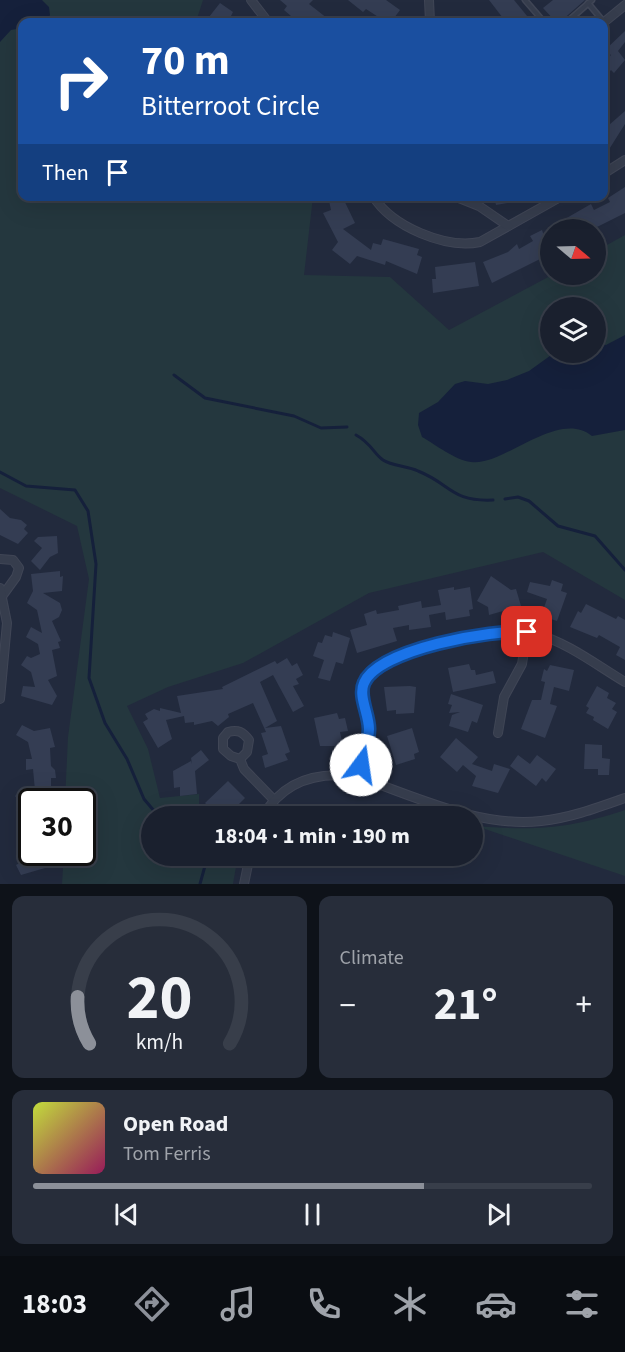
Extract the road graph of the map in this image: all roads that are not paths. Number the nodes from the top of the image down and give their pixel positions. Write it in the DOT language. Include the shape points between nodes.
graph roads {
  1 [pos="251,0"];
  2 [pos="429,0"];
  3 [pos="525,0"];
  4 [pos="590,2"];
  5 [pos="625,5"];
  6 [pos="265,18"];
  7 [pos="430,18"];
  8 [pos="541,18"];
  9 [pos="572,18"];
  10 [pos="600,18"];
  11 [pos="608,19"];
  12 [pos="625,160"];
  13 [pos="608,171"];
  14 [pos="376,201"];
  15 [pos="466,201"];
  16 [pos="553,201"];
  17 [pos="508,226"];
  18 [pos="0,559"];
  19 [pos="1,591"];
  20 [pos="527,632"];
  21 [pos="625,682"];
  22 [pos="0,699"];
  23 [pos="498,733"];
  24 [pos="240,759"];
  25 [pos="358,777"];
  26 [pos="625,798"];
  27 [pos="274,800"];
  28 [pos="270,806"];
  29 [pos="248,866"];
  30 [pos="244,884"];
  1 -- 6 [label="street"];
  2 -- 7 [label="street"];
  3 -- 8 [label="lane"];
  4 -- 9 [label="lane"];
  4 -- 10 [label="lane"];
  5 -- 11 [label="street"];
  12 -- 13 [label="street"];
  14 -- 17 [label="street" via="393,220 451,243 480,242"];
  15 -- 17 [label="street"];
  16 -- 17 [label="street"];
  18 -- 19 [label="street" via="14,560 18,568 16,577"];
  19 -- 22 [label="street" via="7,623"];
  20 -- 21 [label="street" via="551,639"];
  20 -- 23 [label="street" via="522,664 504,698"];
  20 -- 25 [label="street" via="451,640 399,656 369,673 362,690 369,729"];
  24 -- 27 [label="street" via="244,769"];
  25 -- 26 [label="street" via="478,817 508,822 567,817"];
  25 -- 27 [label="street" via="318,775 299,781"];
  27 -- 28 [label="street"];
  29 -- 30 [label="street"];
}
